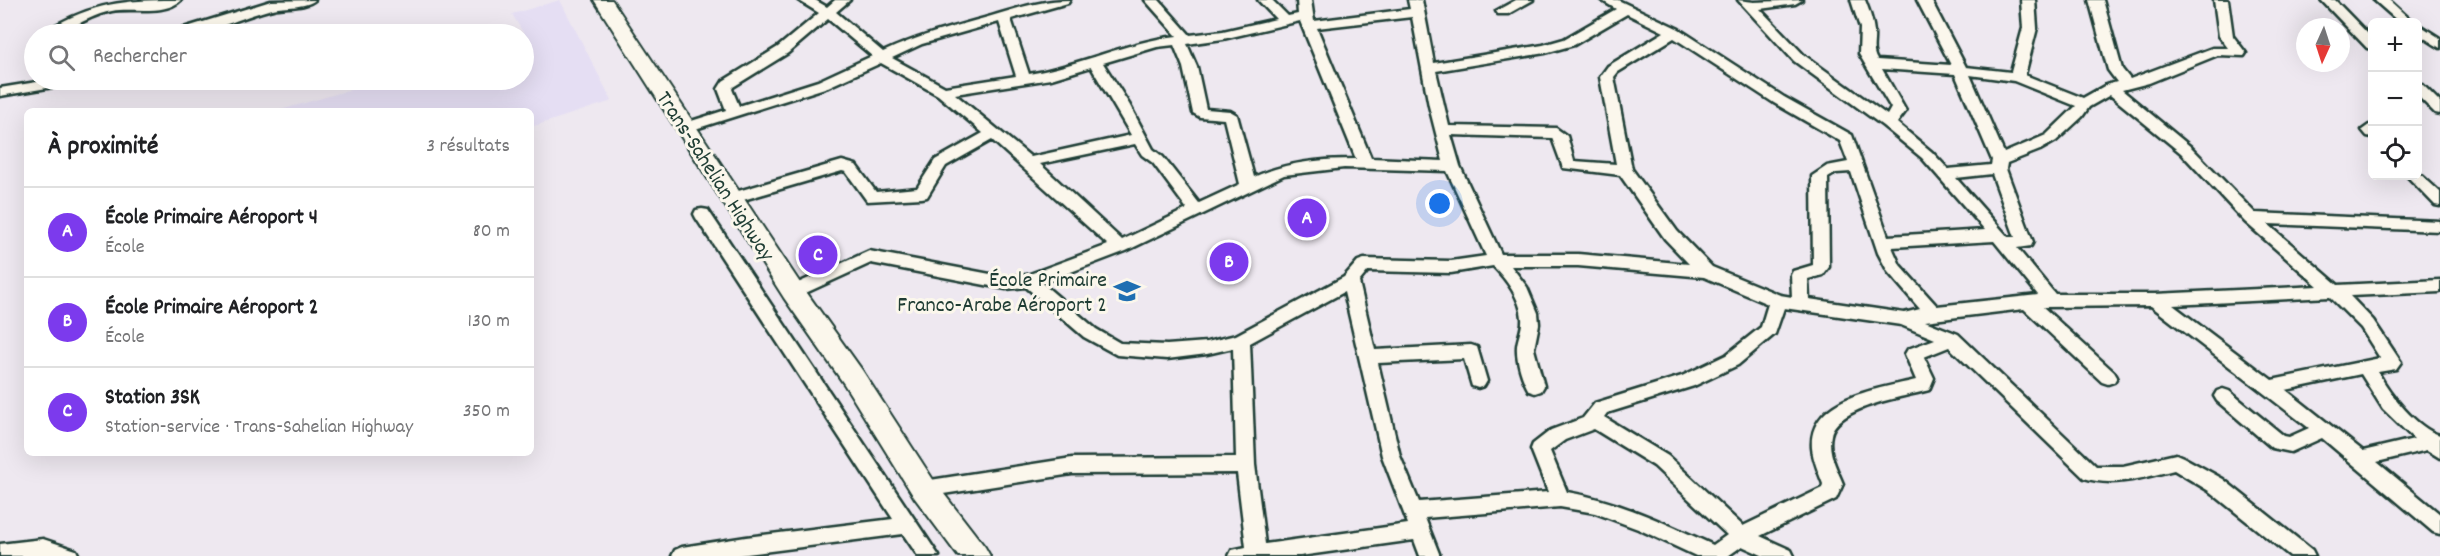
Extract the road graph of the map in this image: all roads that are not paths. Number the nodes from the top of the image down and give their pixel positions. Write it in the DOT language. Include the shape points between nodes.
graph roads {
  1 [pos="174,0"];
  2 [pos="308,0"];
  3 [pos="603,0"];
  4 [pos="805,0"];
  5 [pos="843,0"];
  6 [pos="1063,0"];
  7 [pos="1152,0"];
  8 [pos="1265,0"];
  9 [pos="1304,0"];
  10 [pos="1526,0"];
  11 [pos="1608,0"];
  12 [pos="1795,0"];
  13 [pos="1858,0"];
  14 [pos="1924,0"];
  15 [pos="2028,0"];
  16 [pos="2096,0"];
  17 [pos="2221,0"];
  18 [pos="2328,0"];
  19 [pos="2381,0"];
  20 [pos="269,2"];
  21 [pos="1749,3"];
  22 [pos="1417,6"];
  23 [pos="1626,9"];
  24 [pos="1503,11"];
  25 [pos="829,13"];
  26 [pos="1004,16"];
  27 [pos="2401,18"];
  28 [pos="1307,20"];
  29 [pos="1286,21"];
  30 [pos="70,24"];
  31 [pos="207,24"];
  32 [pos="2440,27"];
  33 [pos="2422,29"];
  34 [pos="1674,32"];
  35 [pos="2422,32"];
  36 [pos="2367,33"];
  37 [pos="1183,40"];
  38 [pos="2440,44"];
  39 [pos="881,57"];
  40 [pos="1095,62"];
  41 [pos="1871,64"];
  42 [pos="1429,68"];
  43 [pos="1960,70"];
  44 [pos="2017,77"];
  45 [pos="1024,80"];
  46 [pos="24,86"];
  47 [pos="2119,86"];
  48 [pos="0,92"];
  49 [pos="943,92"];
  50 [pos="2422,92"];
  51 [pos="2084,104"];
  52 [pos="2440,110"];
  53 [pos="734,111"];
  54 [pos="1888,123"];
  55 [pos="687,128"];
  56 [pos="1443,130"];
  57 [pos="992,134"];
  58 [pos="1140,138"];
  59 [pos="1028,162"];
  60 [pos="1366,164"];
  61 [pos="1999,164"];
  62 [pos="1452,166"];
  63 [pos="1856,166"];
  64 [pos="1625,170"];
  65 [pos="1942,174"];
  66 [pos="2419,180"];
  67 [pos="1248,184"];
  68 [pos="733,198"];
  69 [pos="2440,201"];
  70 [pos="1197,212"];
  71 [pos="702,214"];
  72 [pos="2251,218"];
  73 [pos="2440,226"];
  74 [pos="2000,239"];
  75 [pos="1882,242"];
  76 [pos="1120,247"];
  77 [pos="1496,260"];
  78 [pos="1706,271"];
  79 [pos="1029,281"];
  80 [pos="1350,281"];
  81 [pos="2440,286"];
  82 [pos="2333,290"];
  83 [pos="793,292"];
  84 [pos="2051,300"];
  85 [pos="2155,300"];
  86 [pos="1777,301"];
  87 [pos="2028,303"];
  88 [pos="1801,305"];
  89 [pos="1934,313"];
  90 [pos="1904,319"];
  91 [pos="1241,339"];
  92 [pos="1952,339"];
  93 [pos="1367,357"];
  94 [pos="2366,366"];
  95 [pos="2108,377"];
  96 [pos="1478,381"];
  97 [pos="1535,386"];
  98 [pos="2271,387"];
  99 [pos="2223,396"];
  100 [pos="1593,419"];
  101 [pos="2324,429"];
  102 [pos="2437,445"];
  103 [pos="2359,459"];
  104 [pos="1246,465"];
  105 [pos="924,489"];
  106 [pos="1560,499"];
  107 [pos="1413,512"];
  108 [pos="908,525"];
  109 [pos="2440,526"];
  110 [pos="1420,531"];
  111 [pos="1741,536"];
  112 [pos="0,552"];
  113 [pos="1251,555"];
  114 [pos="69,556"];
  115 [pos="682,556"];
  116 [pos="929,556"];
  117 [pos="975,556"];
  118 [pos="1430,556"];
  119 [pos="1714,556"];
  120 [pos="1784,556"];
  121 [pos="2306,556"];
  1 -- 30 [label="street" via="156,6 120,5"];
  2 -- 20 [label="street"];
  3 -- 55 [label="highway, Trans-Sahelian Highway"];
  4 -- 25 [label="street"];
  5 -- 25 [label="street"];
  6 -- 26 [label="street"];
  7 -- 37 [label="street"];
  8 -- 29 [label="street"];
  9 -- 28 [label="street"];
  10 -- 24 [label="street"];
  11 -- 23 [label="street"];
  12 -- 21 [label="street"];
  13 -- 41 [label="street" via="1866,33 1864,50"];
  14 -- 43 [label="street"];
  15 -- 44 [label="street" via="2030,28"];
  16 -- 47 [label="street"];
  17 -- 47 [label="street" via="2226,36 2239,53 2217,51"];
  18 -- 36 [label="street"];
  19 -- 27 [label="street"];
  20 -- 31 [label="street"];
  21 -- 54 [label="street" via="1799,58"];
  22 -- 28 [label="street"];
  22 -- 42 [label="street"];
  23 -- 34 [label="street"];
  23 -- 42 [label="street" via="1569,42"];
  25 -- 39 [label="street"];
  25 -- 53 [label="street" via="783,50 728,84 725,89"];
  26 -- 39 [label="street" via="917,41"];
  26 -- 45 [label="street"];
  28 -- 29 [label="street"];
  28 -- 60 [label="street"];
  29 -- 37 [label="street"];
  32 -- 33 [label="street"];
  34 -- 63 [label="street" via="1779,100 1841,133 1847,138"];
  34 -- 64 [label="street" via="1613,69 1607,77"];
  35 -- 38 [label="street"];
  37 -- 40 [label="street" via="1139,47"];
  37 -- 67 [label="street" via="1200,113 1230,115"];
  39 -- 49 [label="street"];
  39 -- 53 [label="street" via="823,84"];
  40 -- 45 [label="street"];
  40 -- 58 [label="street"];
  41 -- 43 [label="street"];
  41 -- 54 [label="street" via="1899,111"];
  42 -- 56 [label="street"];
  43 -- 44 [label="street"];
  43 -- 61 [label="street"];
  44 -- 51 [label="street"];
  45 -- 49 [label="street"];
  46 -- 48 [label="street"];
  47 -- 51 [label="street"];
  47 -- 72 [label="street"];
  49 -- 57 [label="street"];
  50 -- 52 [label="street"];
  51 -- 61 [label="street" via="2051,138"];
  53 -- 55 [label="street"];
  54 -- 65 [label="street" via="1916,145"];
  55 -- 68 [label="highway, Trans-Sahelian Highway"];
  56 -- 62 [label="street"];
  56 -- 64 [label="street" via="1556,133 1568,165"];
  57 -- 59 [label="street"];
  57 -- 68 [label="street" via="940,163 922,193 872,196 847,166"];
  58 -- 59 [label="street"];
  58 -- 70 [label="street"];
  59 -- 76 [label="street"];
  60 -- 62 [label="street"];
  60 -- 67 [label="street" via="1301,166"];
  61 -- 65 [label="street"];
  61 -- 74 [label="street" via="2025,242"];
  62 -- 77 [label="street"];
  63 -- 75 [label="street"];
  63 -- 88 [label="street" via="1832,169 1820,176 1821,267 1799,275"];
  64 -- 78 [label="street" via="1671,235"];
  65 -- 74 [label="street"];
  66 -- 69 [label="street"];
  67 -- 70 [label="street"];
  68 -- 83 [label="highway, Trans-Sahelian Highway"];
  70 -- 76 [label="street"];
  71 -- 108 [label="street"];
  72 -- 73 [label="street"];
  72 -- 82 [label="street"];
  74 -- 75 [label="street"];
  74 -- 84 [label="street"];
  75 -- 89 [label="street" via="1894,268"];
  76 -- 79 [label="street"];
  77 -- 78 [label="street" via="1578,260"];
  77 -- 80 [label="street" via="1450,267 1364,265"];
  77 -- 97 [label="street" via="1507,268 1530,313 1525,352"];
  78 -- 86 [label="street"];
  79 -- 83 [label="street" via="1006,283 869,257"];
  79 -- 91 [label="street" via="1090,333 1117,349 1167,352"];
  80 -- 91 [label="street"];
  80 -- 93 [label="street"];
  81 -- 82 [label="street"];
  82 -- 85 [label="street"];
  82 -- 94 [label="street" via="2367,324 2392,362"];
  83 -- 105 [label="highway, Trans-Sahelian Highway"];
  84 -- 85 [label="street"];
  84 -- 87 [label="street"];
  85 -- 98 [label="street"];
  86 -- 88 [label="street"];
  86 -- 100 [label="street" via="1769,330 1732,360 1688,381 1601,408"];
  87 -- 89 [label="street"];
  87 -- 95 [label="street"];
  88 -- 90 [label="street"];
  89 -- 90 [label="street"];
  90 -- 92 [label="street"];
  91 -- 104 [label="street"];
  92 -- 111 [label="street" via="1914,354 1925,378 1923,385 1849,405 1831,417 1821,432 1821,447 1833,484 1829,494"];
  92 -- 121 [label="street" via="2091,473 2106,476 2175,462 2216,485"];
  93 -- 96 [label="street" via="1471,352"];
  93 -- 107 [label="street" via="1391,456"];
  94 -- 98 [label="street"];
  94 -- 102 [label="street" via="2382,396 2407,424"];
  98 -- 101 [label="street"];
  99 -- 101 [label="street" via="2285,446"];
  100 -- 106 [label="street" via="1558,435 1540,449"];
  100 -- 111 [label="street" via="1661,461"];
  101 -- 103 [label="street"];
  102 -- 103 [label="street"];
  103 -- 109 [label="street"];
  104 -- 105 [label="street" via="1072,466"];
  104 -- 113 [label="street"];
  105 -- 117 [label="highway, Trans-Sahelian Highway"];
  106 -- 107 [label="street"];
  106 -- 119 [label="street" via="1596,505 1645,523"];
  107 -- 110 [label="street"];
  108 -- 115 [label="street"];
  108 -- 116 [label="street"];
  110 -- 113 [label="street"];
  110 -- 118 [label="street"];
  111 -- 119 [label="street"];
  111 -- 120 [label="street"];
  112 -- 114 [label="street" via="43,547"];
}
